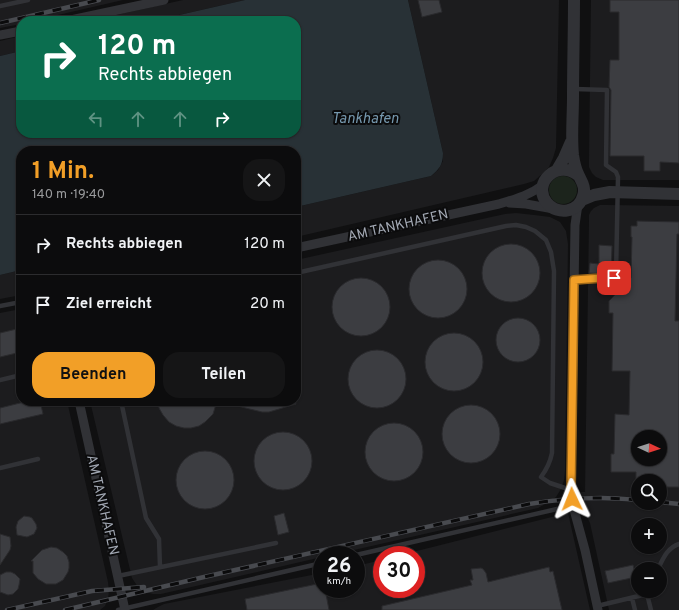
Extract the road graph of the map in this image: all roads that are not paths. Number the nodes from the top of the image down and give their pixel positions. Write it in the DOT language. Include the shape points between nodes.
graph roads {
  1 [pos="28,0"];
  2 [pos="164,0"];
  3 [pos="574,0"];
  4 [pos="0,6"];
  5 [pos="89,16"];
  6 [pos="16,32"];
  7 [pos="0,35"];
  8 [pos="573,89"];
  9 [pos="572,139"];
  10 [pos="557,170"];
  11 [pos="581,179"];
  12 [pos="543,185"];
  13 [pos="614,193"];
  14 [pos="679,194"];
  15 [pos="580,202"];
  16 [pos="500,204"];
  17 [pos="557,210"];
  18 [pos="575,225"];
  19 [pos="301,247"];
  20 [pos="301,273"];
  21 [pos="574,280"];
  22 [pos="16,303"];
  23 [pos="0,306"];
  24 [pos="16,376"];
  25 [pos="0,380"];
  26 [pos="79,406"];
  27 [pos="122,406"];
  28 [pos="38,459"];
  29 [pos="0,468"];
  30 [pos="571,490"];
  31 [pos="573,506"];
  32 [pos="276,542"];
  33 [pos="679,544"];
  34 [pos="365,553"];
  35 [pos="662,562"];
  36 [pos="313,565"];
  37 [pos="160,567"];
  38 [pos="118,576"];
  39 [pos="632,598"];
  40 [pos="648,598"];
  41 [pos="598,608"];
  42 [pos="123,609"];
  43 [pos="635,610"];
  44 [pos="651,610"];
  1 -- 4 [label="lane"];
  2 -- 5 [label="street"];
  3 -- 8 [label="street"];
  6 -- 7 [label="street"];
  8 -- 9 [label="street"];
  8 -- 13 [label="lane" via="607,90 606,165 616,172 618,177"];
  9 -- 10 [label="street"];
  9 -- 11 [label="street" via="573,155"];
  10 -- 11 [label="street" via="573,171"];
  10 -- 12 [label="street" via="547,177"];
  11 -- 13 [label="street" via="592,189"];
  11 -- 15 [label="street" via="584,190"];
  12 -- 16 [label="street, AM TANKHAFEN" via="525,196"];
  12 -- 17 [label="street" via="545,200"];
  13 -- 14 [label="street"];
  13 -- 15 [label="street" via="594,195"];
  13 -- 21 [label="lane" via="616,275 611,279"];
  15 -- 17 [label="street" via="570,210"];
  15 -- 18 [label="street"];
  16 -- 17 [label="street, AM TANKHAFEN" via="526,204"];
  16 -- 19 [label="street, AM TANKHAFEN"];
  17 -- 18 [label="street" via="572,217"];
  18 -- 21 [label="street"];
  20 -- 30 [label="lane" via="516,224 535,231 546,240 554,270 552,453 541,477"];
  21 -- 30 [label="street"];
  22 -- 23 [label="lane"];
  24 -- 25 [label="lane"];
  26 -- 38 [label="street, AM TANKHAFEN"];
  27 -- 37 [label="lane" via="146,518 159,539"];
  28 -- 29 [label="lane"];
  30 -- 31 [label="street"];
  31 -- 34 [label="lane"];
  31 -- 41 [label="street"];
  32 -- 37 [label="lane"];
  33 -- 35 [label="lane" via="667,553"];
  36 -- 42 [label="lane"];
  37 -- 38 [label="lane"];
  38 -- 42 [label="street, AM TANKHAFEN"];
  39 -- 41 [label="lane"];
  39 -- 43 [label="lane"];
  40 -- 44 [label="lane"];
}
